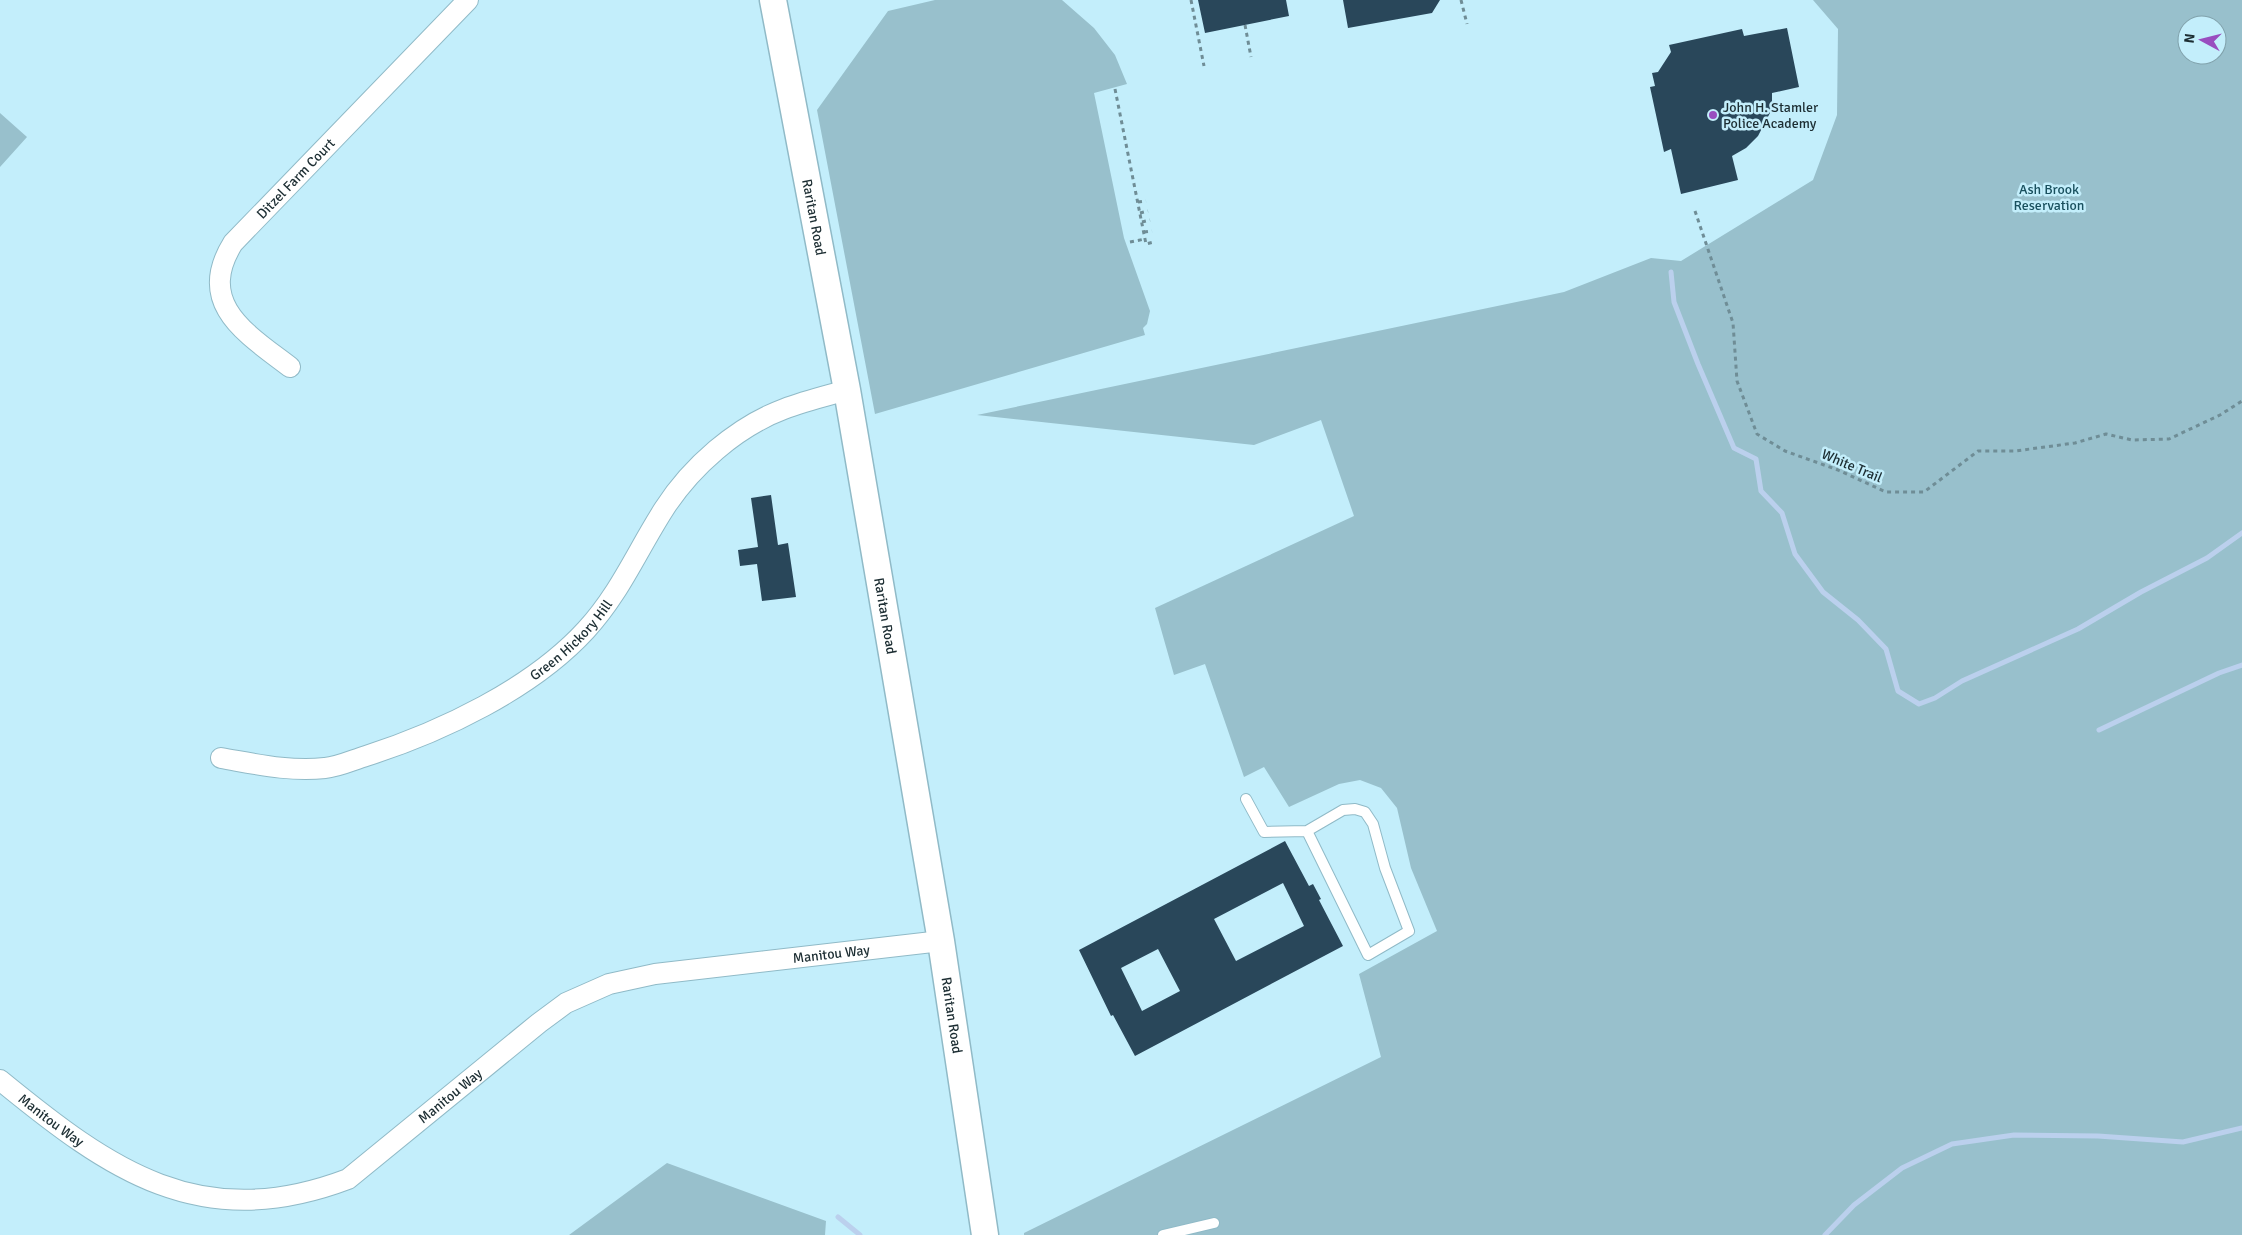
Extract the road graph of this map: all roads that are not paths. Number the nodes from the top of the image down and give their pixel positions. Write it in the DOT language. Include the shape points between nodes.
graph roads {
  1 [pos="468,0"];
  2 [pos="773,0"];
  3 [pos="290,367"];
  4 [pos="847,390"];
  5 [pos="221,758"];
  6 [pos="1246,799"];
  7 [pos="1307,831"];
  8 [pos="941,941"];
  9 [pos="0,1080"];
  10 [pos="1214,1223"];
  11 [pos="986,1235"];
  12 [pos="1163,1235"];
  1 -- 3 [label="street, Ditzel Farm Court" via="226,255 220,286 230,317"];
  2 -- 4 [label="street, Raritan Road"];
  4 -- 5 [label="street, Green Hickory Hill" via="783,409 749,426 716,450 680,485 619,589 586,631 536,674 486,705 404,744 326,768 281,769"];
  4 -- 8 [label="street, Raritan Road"];
  6 -- 7 [label="lane" via="1264,832"];
  7 -- 7 [label="lane" via="1368,955 1410,931 1365,812 1343,810"];
  8 -- 9 [label="street, Manitou Way" via="655,974 609,984 566,1003 539,1023 348,1180 304,1204 266,1213 208,1213 152,1195 116,1175"];
  8 -- 11 [label="street, Raritan Road"];
  10 -- 12 [label="lane"];
}
